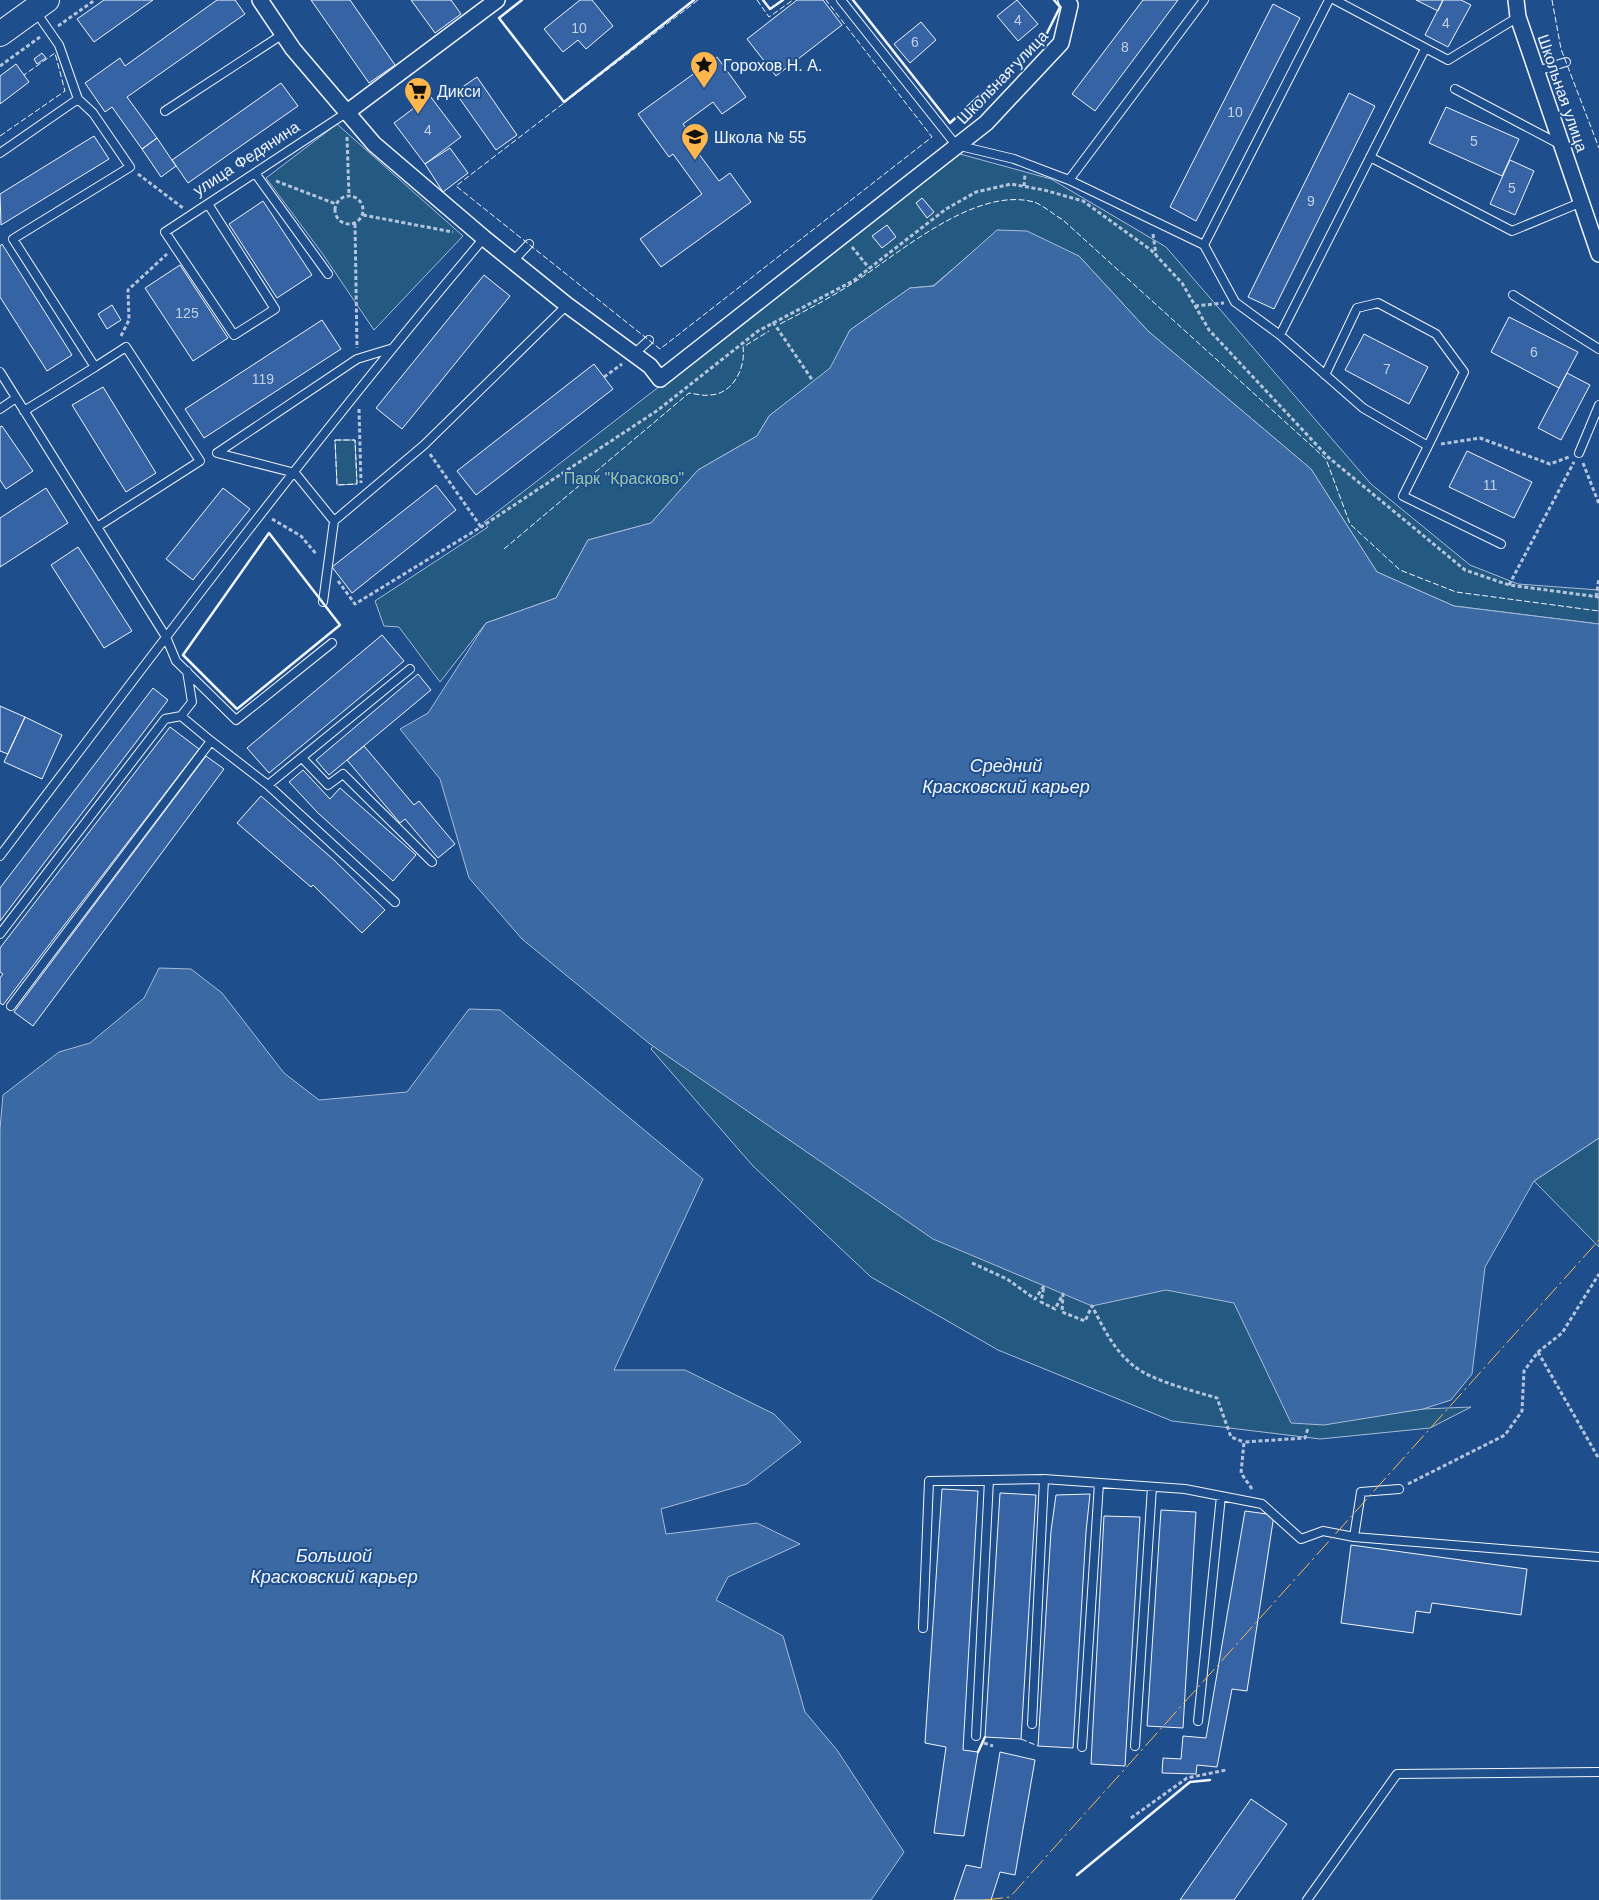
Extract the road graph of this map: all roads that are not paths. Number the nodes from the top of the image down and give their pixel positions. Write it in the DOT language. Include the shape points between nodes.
graph roads {
  1 [pos="260,0"];
  2 [pos="497,0"];
  3 [pos="841,0"];
  4 [pos="1066,0"];
  5 [pos="1204,0"];
  6 [pos="1330,0"];
  7 [pos="1335,0"];
  8 [pos="1516,0"];
  9 [pos="41,5"];
  10 [pos="1518,17"];
  11 [pos="0,34"];
  12 [pos="283,34"];
  13 [pos="1424,49"];
  14 [pos="1566,62"];
  15 [pos="1538,71"];
  16 [pos="1455,89"];
  17 [pos="78,99"];
  18 [pos="165,111"];
  19 [pos="346,113"];
  20 [pos="956,145"];
  21 [pos="1563,146"];
  22 [pos="0,152"];
  23 [pos="1370,157"];
  24 [pos="255,173"];
  25 [pos="1069,180"];
  26 [pos="1582,202"];
  27 [pos="208,204"];
  28 [pos="484,238"];
  29 [pos="529,244"];
  30 [pos="1204,245"];
  31 [pos="1599,254"];
  32 [pos="514,260"];
  33 [pos="328,274"];
  34 [pos="1513,295"];
  35 [pos="567,305"];
  36 [pos="1280,335"];
  37 [pos="649,340"];
  38 [pos="390,349"];
  39 [pos="1599,349"];
  40 [pos="630,357"];
  41 [pos="95,366"];
  42 [pos="0,372"];
  43 [pos="1325,375"];
  44 [pos="16,398"];
  45 [pos="1599,405"];
  46 [pos="0,409"];
  47 [pos="24,411"];
  48 [pos="1428,446"];
  49 [pos="1578,453"];
  50 [pos="295,473"];
  51 [pos="334,521"];
  52 [pos="97,527"];
  53 [pos="1501,544"];
  54 [pos="323,602"];
  55 [pos="166,637"];
  56 [pos="332,643"];
  57 [pos="410,669"];
  58 [pos="187,671"];
  59 [pos="181,716"];
  60 [pos="211,741"];
  61 [pos="302,758"];
  62 [pos="268,785"];
  63 [pos="0,856"];
  64 [pos="432,862"];
  65 [pos="395,902"];
  66 [pos="0,934"];
  67 [pos="11,1006"];
  68 [pos="1044,1479"];
  69 [pos="989,1480"];
  70 [pos="1099,1483"];
  71 [pos="1152,1487"];
  72 [pos="1399,1488"];
  73 [pos="1221,1496"];
  74 [pos="1354,1537"];
  75 [pos="1599,1557"];
  76 [pos="923,1628"];
  77 [pos="1198,1721"];
  78 [pos="1032,1724"];
  79 [pos="976,1736"];
  80 [pos="1135,1746"];
  81 [pos="1082,1747"];
  82 [pos="1599,1772"];
  83 [pos="1308,1900"];
  1 -- 12 [label="street"];
  2 -- 19 [label="street, улица Федянина"];
  3 -- 20 [label="lane"];
  4 -- 20 [label="street, Школьная улица" via="1070,5 1062,43 986,123"];
  5 -- 25 [label="lane"];
  6 -- 30 [label="lane"];
  7 -- 13 [label="lane"];
  8 -- 10 [label="street, Школьная улица"];
  9 -- 11 [label="main road"];
  9 -- 17 [label="lane"];
  10 -- 13 [label="lane" via="1448,60"];
  10 -- 15 [label="street, Школьная улица"];
  12 -- 18 [label="lane"];
  12 -- 19 [label="street"];
  13 -- 23 [label="lane"];
  14 -- 15 [label="lane"];
  15 -- 21 [label="street, Школьная улица"];
  16 -- 21 [label="lane"];
  17 -- 22 [label="lane"];
  17 -- 41 [label="lane" via="93,113 130,167 13,239"];
  19 -- 24 [label="lane, улица Федянина"];
  19 -- 28 [label="street" via="374,144"];
  20 -- 25 [label="lane" via="1014,159"];
  20 -- 40 [label="street" via="660,379 650,366"];
  21 -- 26 [label="street, Школьная улица"];
  23 -- 26 [label="lane" via="1512,231"];
  23 -- 36 [label="lane"];
  24 -- 27 [label="lane, улица Федянина"];
  24 -- 33 [label="lane"];
  25 -- 30 [label="lane"];
  26 -- 31 [label="street, Школьная улица"];
  27 -- 27 [label="lane, улица Федянина" via="165,232 234,335 275,308"];
  28 -- 32 [label="street"];
  28 -- 38 [label="lane"];
  29 -- 32 [label="lane"];
  30 -- 36 [label="lane" via="1235,302"];
  32 -- 35 [label="street"];
  34 -- 39 [label="lane"];
  35 -- 40 [label="street"];
  35 -- 51 [label="lane" via="424,445"];
  36 -- 43 [label="lane"];
  37 -- 40 [label="lane"];
  38 -- 50 [label="lane"];
  38 -- 50 [label="lane" via="358,359 217,452"];
  41 -- 47 [label="lane"];
  41 -- 52 [label="lane" via="126,347 200,461"];
  42 -- 44 [label="lane"];
  43 -- 48 [label="lane" via="1362,408"];
  43 -- 48 [label="lane" via="1357,308 1378,303 1436,334 1464,372"];
  44 -- 46 [label="lane"];
  44 -- 47 [label="lane"];
  45 -- 49 [label="lane"];
  47 -- 52 [label="lane"];
  48 -- 53 [label="lane" via="1403,496"];
  50 -- 51 [label="lane"];
  50 -- 55 [label="lane"];
  51 -- 54 [label="lane"];
  52 -- 55 [label="lane"];
  55 -- 58 [label="lane" via="176,661"];
  55 -- 63 [label="lane"];
  56 -- 58 [label="lane" via="236,720"];
  57 -- 61 [label="lane"];
  58 -- 59 [label="lane" via="192,702"];
  59 -- 60 [label="lane"];
  59 -- 66 [label="lane" via="165,719"];
  60 -- 62 [label="lane"];
  60 -- 67 [label="lane"];
  61 -- 62 [label="lane"];
  61 -- 64 [label="lane" via="328,785 343,774"];
  62 -- 65 [label="lane"];
  68 -- 69 [label="lane"];
  68 -- 70 [label="lane"];
  68 -- 78 [label="lane"];
  69 -- 76 [label="lane" via="929,1481"];
  69 -- 79 [label="lane"];
  70 -- 71 [label="lane"];
  70 -- 81 [label="lane"];
  71 -- 73 [label="lane"];
  71 -- 80 [label="lane"];
  72 -- 74 [label="lane" via="1360,1492"];
  73 -- 74 [label="lane" via="1262,1504 1301,1539 1323,1531"];
  73 -- 77 [label="lane"];
  74 -- 75 [label="lane"];
  82 -- 83 [label="lane" via="1397,1774"];
}
